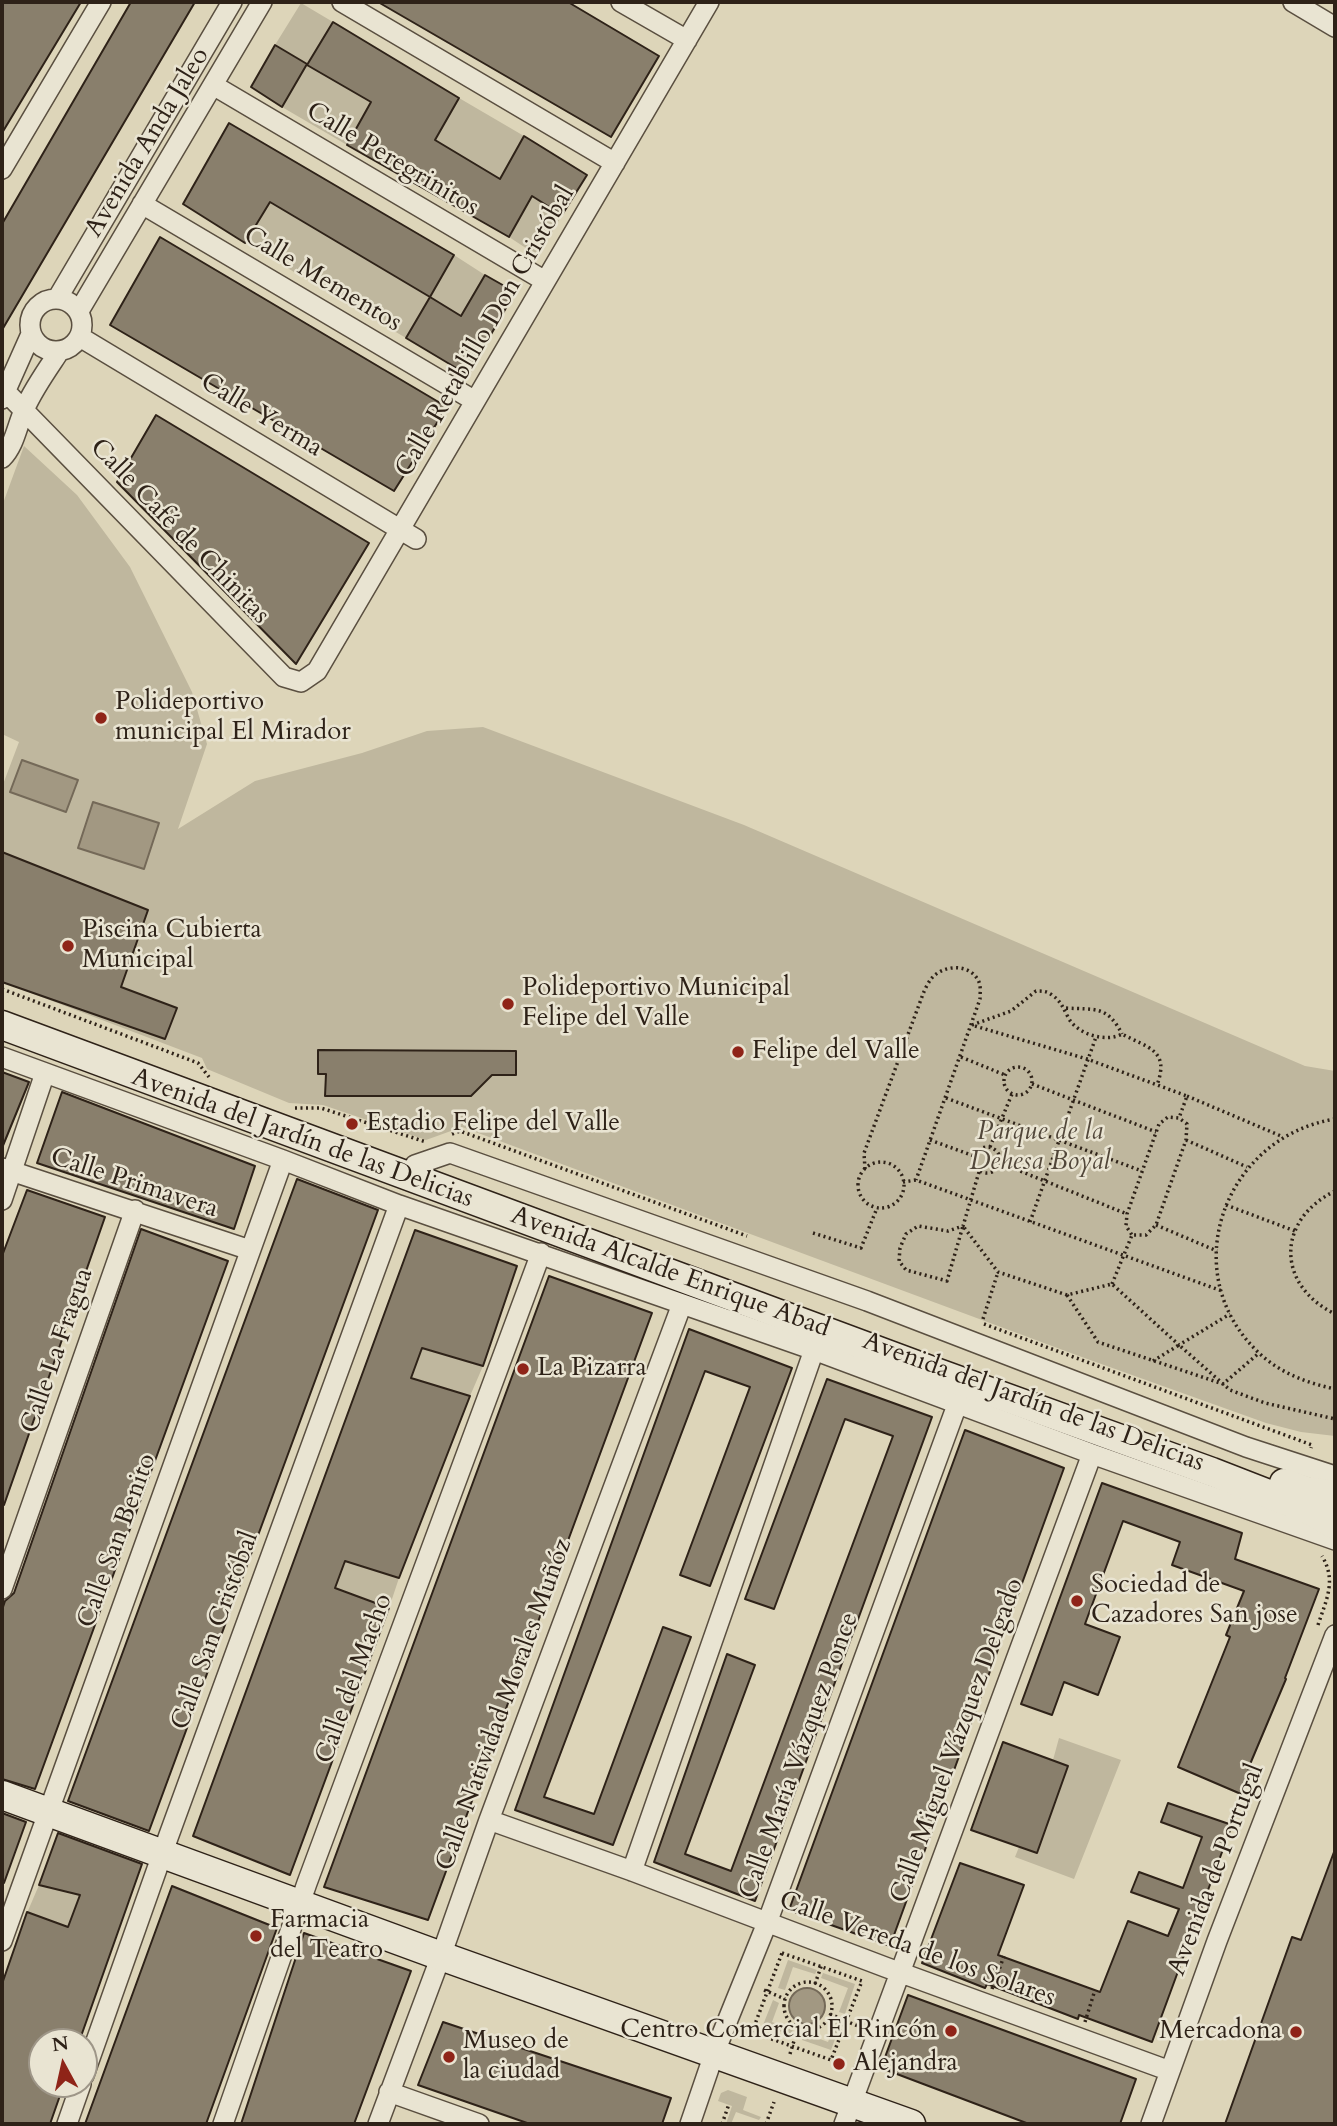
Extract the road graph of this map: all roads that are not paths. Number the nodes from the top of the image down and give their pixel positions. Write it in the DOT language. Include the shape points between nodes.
graph roads {
  1 [pos="102,2"];
  2 [pos="232,2"];
  3 [pos="262,2"];
  4 [pos="342,2"];
  5 [pos="621,2"];
  6 [pos="709,2"];
  7 [pos="1293,2"];
  8 [pos="1335,27"];
  9 [pos="687,40"];
  10 [pos="213,85"];
  11 [pos="615,163"];
  12 [pos="2,169"];
  13 [pos="142,204"];
  14 [pos="545,281"];
  15 [pos="57,299"];
  16 [pos="79,311"];
  17 [pos="32,334"];
  18 [pos="80,337"];
  19 [pos="59,352"];
  20 [pos="3,393"];
  21 [pos="475,401"];
  22 [pos="24,411"];
  23 [pos="2,458"];
  24 [pos="408,534"];
  25 [pos="301,682"];
  26 [pos="2,1014"];
  27 [pos="2,1025"];
  28 [pos="2,1057"];
  29 [pos="44,1073"];
  30 [pos="283,1160"];
  31 [pos="415,1165"];
  32 [pos="7,1169"];
  33 [pos="2,1199"];
  34 [pos="399,1205"];
  35 [pos="135,1210"];
  36 [pos="250,1250"];
  37 [pos="541,1253"];
  38 [pos="682,1304"];
  39 [pos="814,1350"];
  40 [pos="957,1405"];
  41 [pos="1092,1454"];
  42 [pos="1335,1476"];
  43 [pos="1335,1495"];
  44 [pos="1335,1525"];
  45 [pos="1335,1540"];
  46 [pos="2,1589"];
  47 [pos="1335,1635"];
  48 [pos="2,1795"];
  49 [pos="48,1812"];
  50 [pos="489,1820"];
  51 [pos="163,1853"];
  52 [pos="632,1871"];
  53 [pos="299,1903"];
  54 [pos="767,1923"];
  55 [pos="2,1941"];
  56 [pos="441,1956"];
  57 [pos="900,1973"];
  58 [pos="98,2036"];
  59 [pos="714,2054"];
  60 [pos="1170,2071"];
  61 [pos="389,2092"];
  62 [pos="76,2098"];
  63 [pos="847,2113"];
  64 [pos="67,2124"];
  65 [pos="223,2124"];
  66 [pos="378,2124"];
  67 [pos="479,2124"];
  68 [pos="691,2124"];
  69 [pos="911,2124"];
  70 [pos="1151,2124"];
  1 -- 12 [label="street"];
  2 -- 15 [label="street, Avenida Anda Jaleo"];
  3 -- 10 [label="street, Avenida Anda Jaleo"];
  4 -- 11 [label="street"];
  5 -- 9 [label="street"];
  6 -- 9 [label="street, Calle Retablillo Don Cristóbal"];
  7 -- 8 [label="street"];
  9 -- 11 [label="street, Calle Retablillo Don Cristóbal"];
  10 -- 13 [label="street, Avenida Anda Jaleo"];
  10 -- 14 [label="street, Calle Peregrinitos"];
  11 -- 14 [label="street, Calle Retablillo Don Cristóbal"];
  13 -- 16 [label="street, Avenida Anda Jaleo"];
  13 -- 21 [label="street, Calle Mementos"];
  14 -- 21 [label="street, Calle Retablillo Don Cristóbal"];
  15 -- 16 [label="street"];
  15 -- 17 [label="street" via="35,310"];
  16 -- 18 [label="street"];
  17 -- 19 [label="street" via="42,347"];
  17 -- 20 [label="street"];
  18 -- 19 [label="street"];
  18 -- 24 [label="street, Calle Yerma"];
  19 -- 22 [label="street"];
  20 -- 22 [label="street, Calle Café de Chinitas"];
  21 -- 24 [label="street, Calle Retablillo Don Cristóbal"];
  22 -- 23 [label="street"];
  22 -- 25 [label="street, Calle Café de Chinitas" via="284,677"];
  24 -- 25 [label="street, Calle Retablillo Don Cristóbal" via="317,671"];
  26 -- 31 [label="main road, Avenida Alcalde Enrique Abad"];
  27 -- 44 [label="main road, Avenida Alcalde Enrique Abad" via="1212,1472 1307,1509"];
  28 -- 29 [label="street, Avenida del Jardín de las Delicias"];
  29 -- 30 [label="street, Avenida del Jardín de las Delicias"];
  29 -- 32 [label="street"];
  30 -- 34 [label="street, Avenida del Jardín de las Delicias"];
  30 -- 36 [label="street, Calle San Benito"];
  31 -- 42 [label="street, Avenida Alcalde Enrique Abad" via="450,1153 867,1301 1246,1447"];
  31 -- 43 [label="main road, Avenida Alcalde Enrique Abad" via="1241,1469 1307,1491"];
  32 -- 33 [label="street"];
  32 -- 35 [label="street, Calle Primavera"];
  34 -- 37 [label="street, Avenida del Jardín de las Delicias"];
  34 -- 51 [label="street, Calle San Cristóbal"];
  35 -- 36 [label="street, Calle Primavera"];
  35 -- 46 [label="street, Calle La Fragua"];
  36 -- 49 [label="street, Calle San Benito"];
  37 -- 38 [label="street, Avenida del Jardín de las Delicias"];
  37 -- 53 [label="street, Calle del Macho"];
  38 -- 39 [label="street, Avenida del Jardín de las Delicias"];
  38 -- 50 [label="street, Calle Natividad Morales Muñóz"];
  39 -- 40 [label="street, Avenida del Jardín de las Delicias"];
  39 -- 52 [label="street"];
  40 -- 41 [label="street, Avenida del Jardín de las Delicias"];
  40 -- 54 [label="street, Calle María Vázquez Ponce"];
  41 -- 45 [label="street, Avenida del Jardín de las Delicias"];
  41 -- 57 [label="street, Calle Miguel Vázquez Delgado"];
  47 -- 60 [label="street, Avenida de Portugal"];
  48 -- 49 [label="main road"];
  49 -- 51 [label="main road"];
  49 -- 55 [label="street, Calle San Benito"];
  50 -- 52 [label="street, Calle Vereda de los Solares"];
  50 -- 56 [label="street, Calle Natividad Morales Muñóz"];
  51 -- 53 [label="main road"];
  51 -- 58 [label="street, Calle San Cristóbal"];
  52 -- 54 [label="street, Calle Vereda de los Solares"];
  53 -- 56 [label="main road"];
  53 -- 65 [label="street, Calle del Macho"];
  54 -- 57 [label="street, Calle Vereda de los Solares"];
  54 -- 59 [label="street, Calle María Vázquez Ponce"];
  56 -- 59 [label="main road"];
  56 -- 61 [label="street, Calle Natividad Morales Muñóz"];
  57 -- 60 [label="street, Calle Vereda de los Solares"];
  57 -- 63 [label="street, Calle Miguel Vázquez Delgado"];
  59 -- 63 [label="main road"];
  59 -- 68 [label="street, Calle María Vázquez Ponce"];
  60 -- 70 [label="street, Avenida de Portugal"];
  61 -- 66 [label="street, Calle Natividad Morales Muñóz"];
  61 -- 67 [label="street"];
  62 -- 64 [label="street"];
  63 -- 69 [label="main road"];
}
